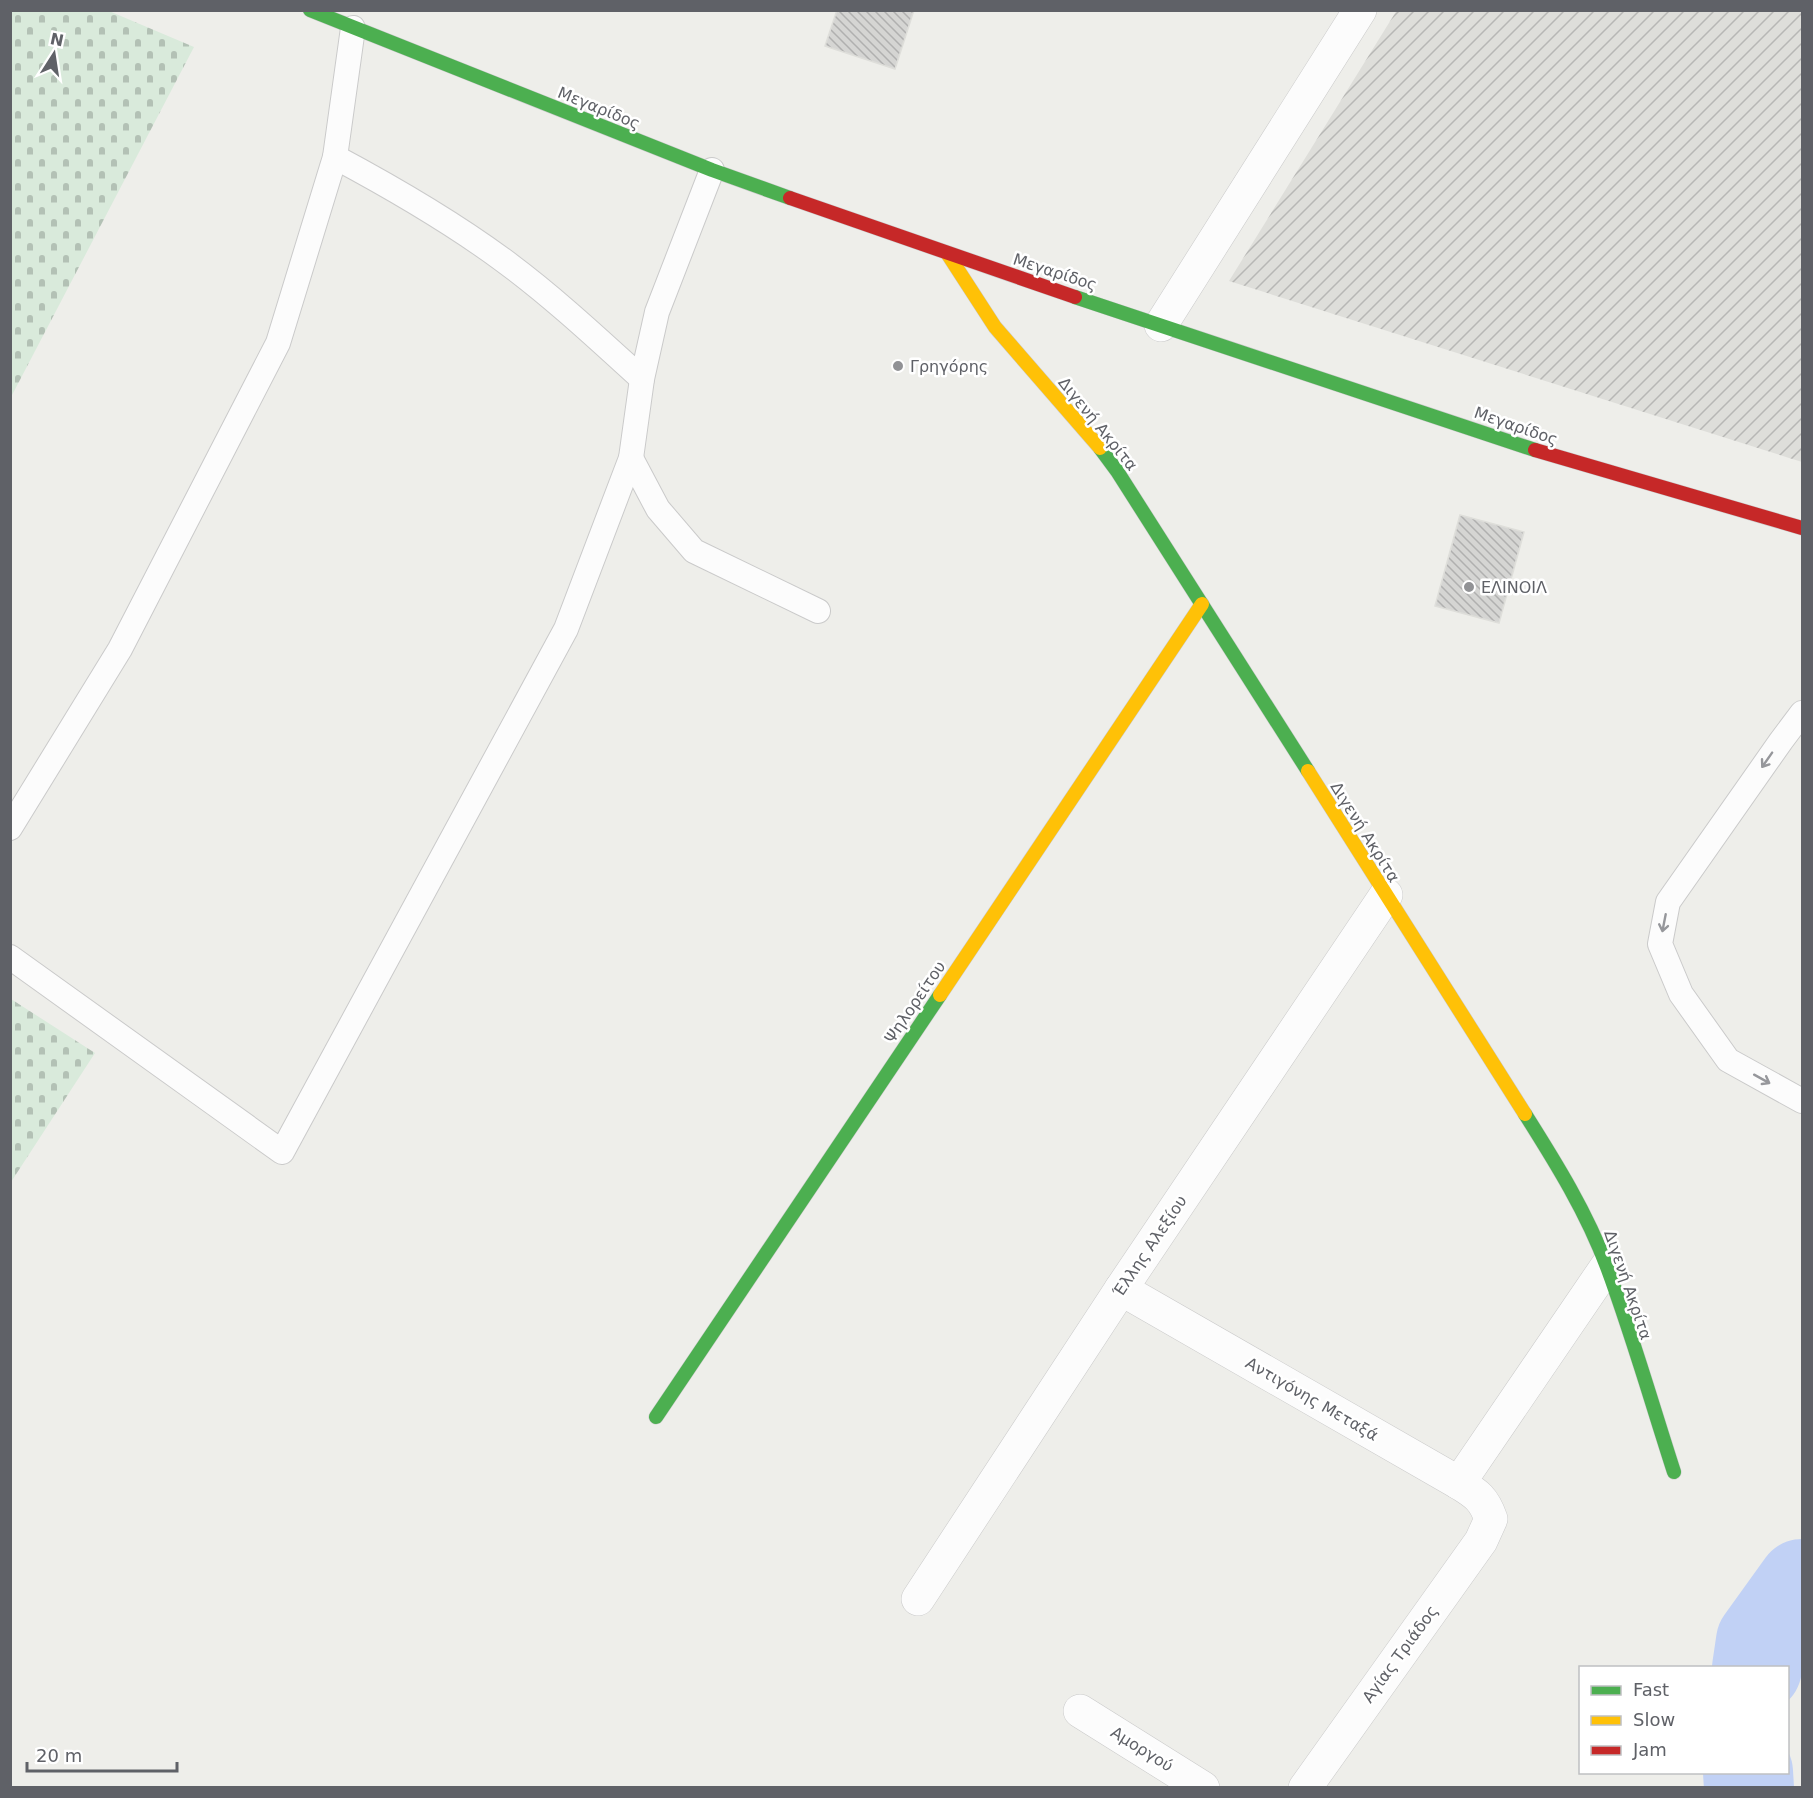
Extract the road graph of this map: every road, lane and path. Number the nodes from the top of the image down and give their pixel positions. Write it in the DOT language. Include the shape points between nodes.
graph roads {
  1 [pos="310,10"];
  2 [pos="1360,10"];
  3 [pos="353,28"];
  4 [pos="335,157"];
  5 [pos="712,170"];
  6 [pos="947,253"];
  7 [pos="1161,325"];
  8 [pos="642,379"];
  9 [pos="631,458"];
  10 [pos="1803,528"];
  11 [pos="1202,604"];
  12 [pos="818,611"];
  13 [pos="1803,713"];
  14 [pos="10,828"];
  15 [pos="1386,895"];
  16 [pos="10,957"];
  17 [pos="1803,1101"];
  18 [pos="1607,1266"];
  19 [pos="1121,1289"];
  20 [pos="656,1417"];
  21 [pos="1674,1472"];
  22 [pos="1459,1483"];
  23 [pos="1491,1519"];
  24 [pos="918,1599"];
  25 [pos="1080,1711"];
  26 [pos="1203,1788"];
  27 [pos="1305,1788"];
  1 -- 3 [label="street, Μεγαρίδος"];
  2 -- 7 [label="street"];
  3 -- 4 [label="lane"];
  3 -- 5 [label="street, Μεγαρίδος"];
  4 -- 8 [label="lane" via="430,211 503,260"];
  4 -- 14 [label="lane" via="278,343 120,649"];
  5 -- 6 [label="street, Μεγαρίδος"];
  5 -- 8 [label="lane" via="657,312"];
  6 -- 7 [label="street, Μεγαρίδος"];
  6 -- 11 [label="street, Διγενή Ακρίτα" via="995,327 1107,457"];
  7 -- 10 [label="street, Μεγαρίδος" via="1568,461"];
  8 -- 9 [label="lane"];
  9 -- 12 [label="lane" via="658,509 694,551"];
  9 -- 16 [label="lane" via="566,628 282,1152"];
  11 -- 15 [label="street, Διγενή Ακρίτα"];
  11 -- 20 [label="street, Ψηλορείτου"];
  13 -- 17 [label="lane, one-way" via="1668,902 1660,944 1681,994 1728,1060"];
  15 -- 18 [label="street, Διγενή Ακρίτα" via="1554,1159"];
  15 -- 19 [label="street, Έλλης Αλεξίου"];
  18 -- 21 [label="street, Διγενή Ακρίτα"];
  18 -- 22 [label="street"];
  19 -- 22 [label="street, Αντιγόνης Μεταξά"];
  19 -- 24 [label="street, Έλλης Αλεξίου"];
  22 -- 23 [label="street, Αντιγόνης Μεταξά" via="1485,1503"];
  23 -- 27 [label="street, Αγίας Τριάδος" via="1481,1540"];
  25 -- 26 [label="street, Αμοργού"];
}
